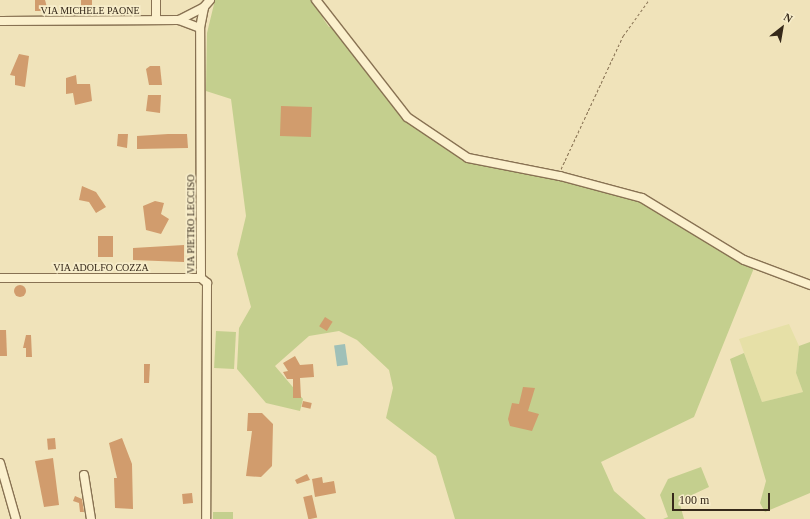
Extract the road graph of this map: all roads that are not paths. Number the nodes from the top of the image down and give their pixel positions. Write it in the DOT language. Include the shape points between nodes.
graph roads {
  1 [pos="156,0"];
  2 [pos="210,0"];
  3 [pos="316,0"];
  4 [pos="204,8"];
  5 [pos="156,20"];
  6 [pos="179,20"];
  7 [pos="0,21"];
  8 [pos="200,28"];
  9 [pos="0,278"];
  10 [pos="201,278"];
  11 [pos="810,285"];
  12 [pos="0,463"];
  13 [pos="84,475"];
  14 [pos="16,519"];
  15 [pos="91,519"];
  16 [pos="206,519"];
  1 -- 5 [label="street"];
  2 -- 4 [label="street, VIA PIETRO LECCISO"];
  3 -- 11 [label="street" via="396,105 431,136 468,158 560,176 642,198 744,260"];
  4 -- 6 [label="street, VIA MICHELE PAONE"];
  4 -- 8 [label="street, VIA PIETRO LECCISO"];
  5 -- 6 [label="street, VIA MICHELE PAONE"];
  5 -- 7 [label="street, VIA MICHELE PAONE"];
  6 -- 8 [label="street, VIA MICHELE PAONE"];
  8 -- 10 [label="street, VIA PIETRO LECCISO"];
  9 -- 10 [label="street, VIA ADOLFO COZZA"];
  10 -- 16 [label="street, VIA PIETRO LECCISO" via="207,283"];
  12 -- 14 [label="street"];
  13 -- 15 [label="street"];
}
